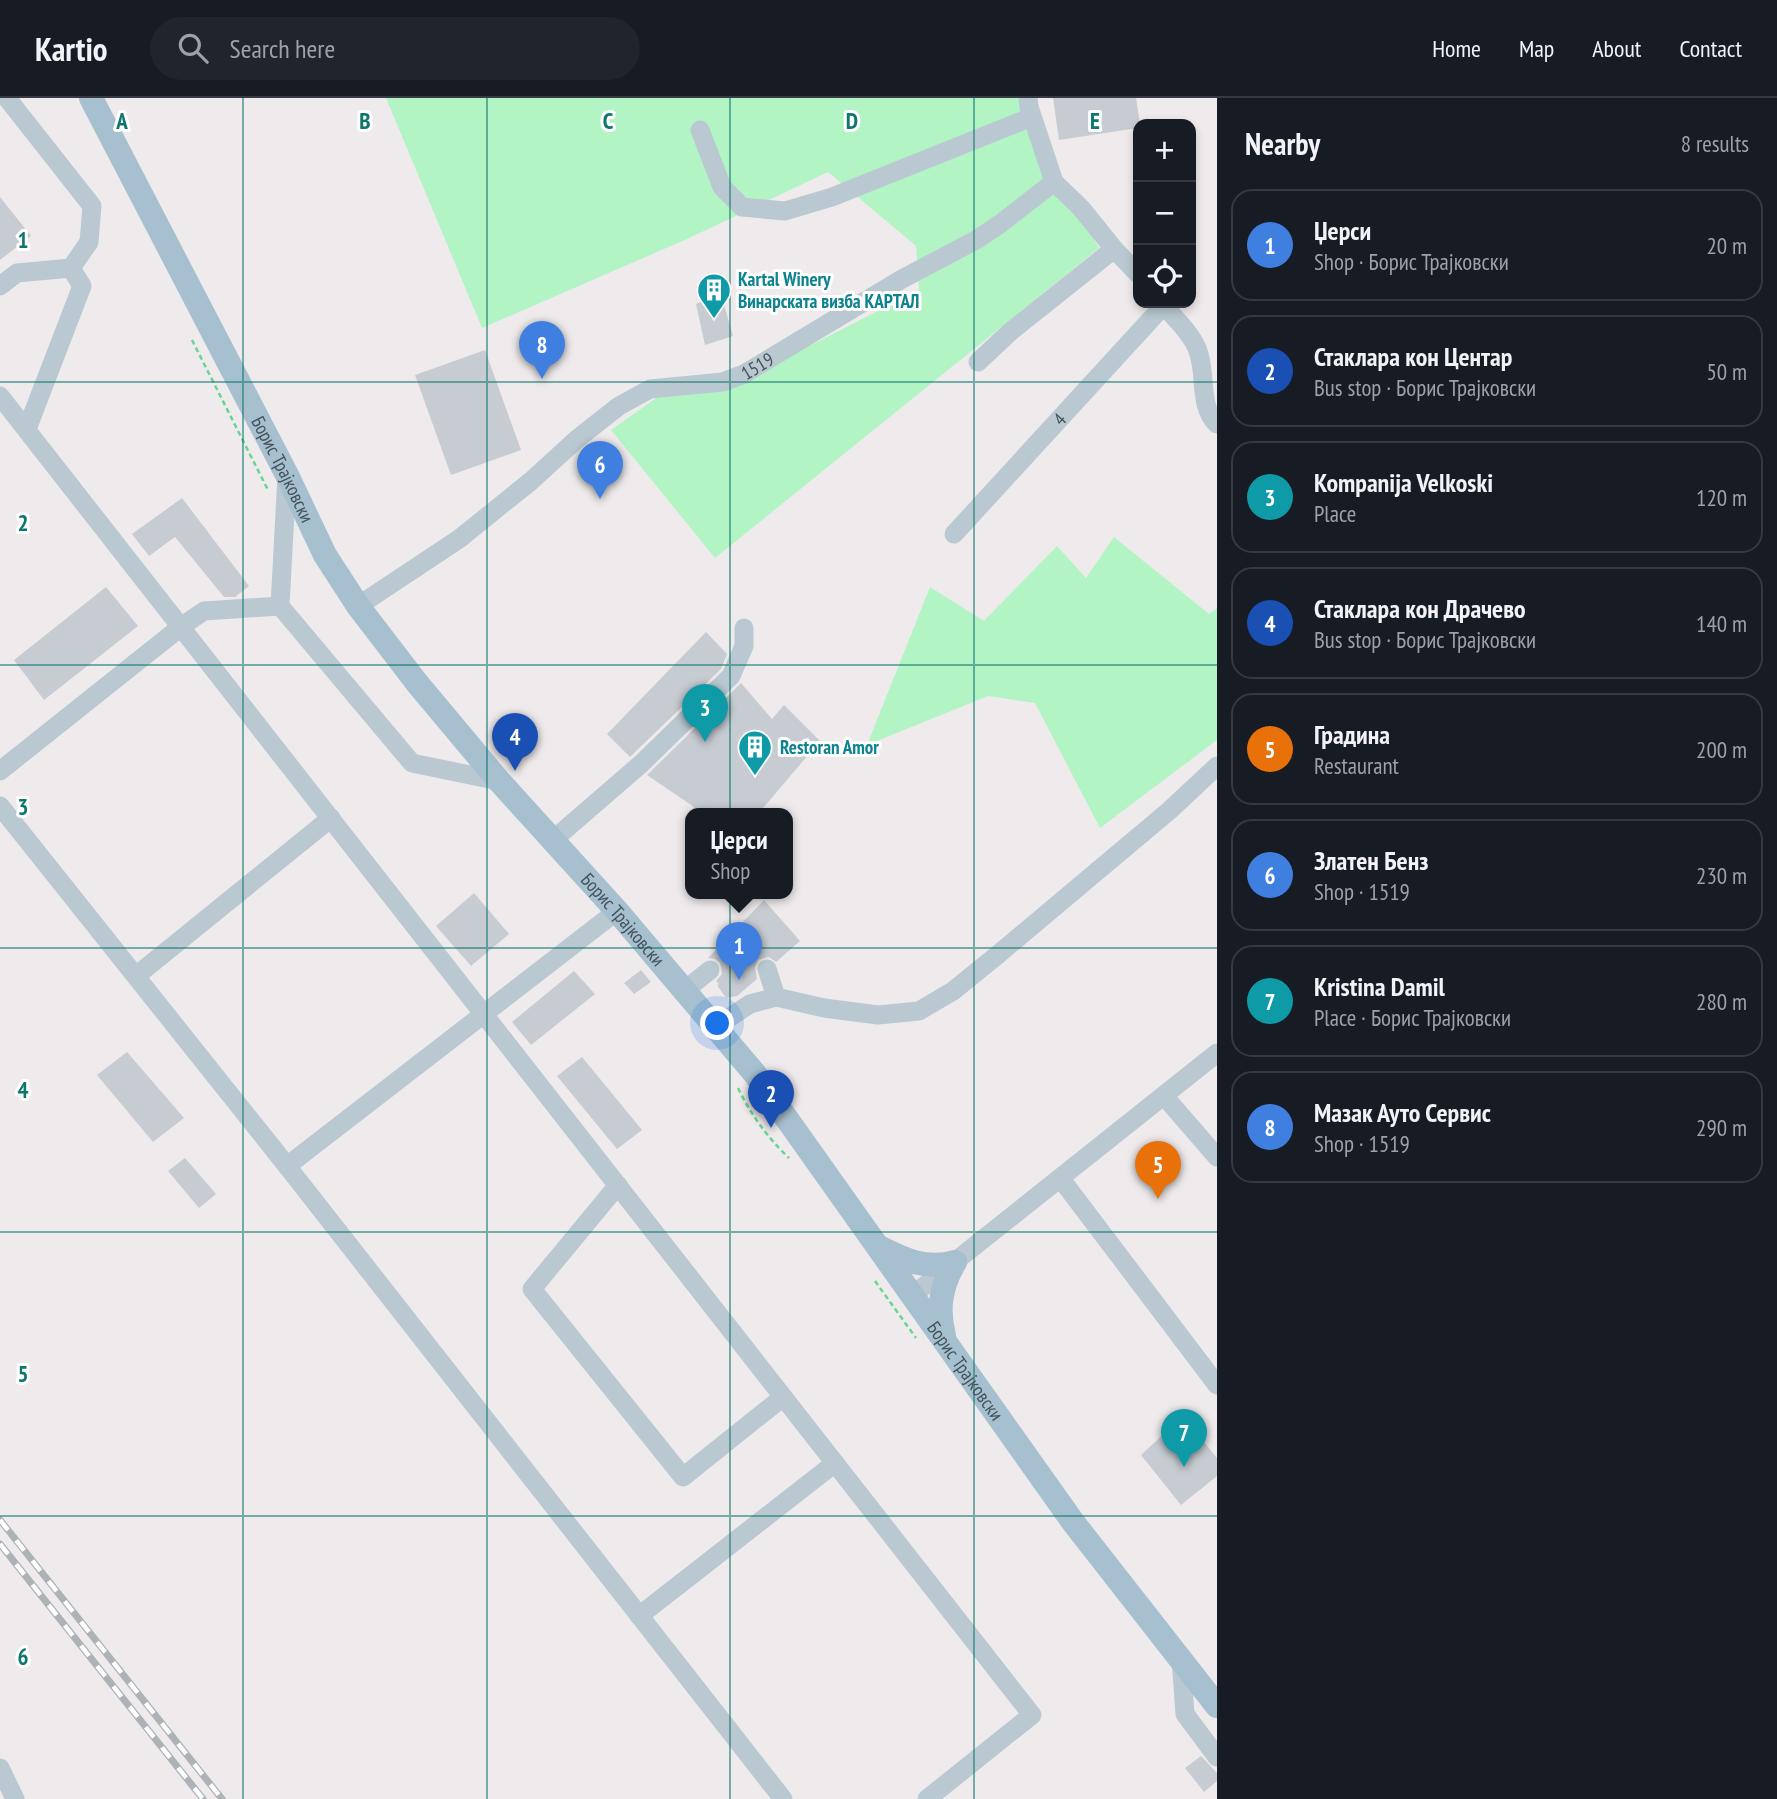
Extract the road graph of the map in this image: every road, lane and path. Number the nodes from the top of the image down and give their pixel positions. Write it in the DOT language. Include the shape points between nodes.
graph roads {
  1 [pos="7,98"];
  2 [pos="91,98"];
  3 [pos="1030,108"];
  4 [pos="700,130"];
  5 [pos="1054,182"];
  6 [pos="1114,248"];
  7 [pos="71,268"];
  8 [pos="1133,269"];
  9 [pos="0,286"];
  10 [pos="1159,308"];
  11 [pos="1166,308"];
  12 [pos="978,362"];
  13 [pos="1210,370"];
  14 [pos="0,396"];
  15 [pos="1217,424"];
  16 [pos="27,429"];
  17 [pos="287,475"];
  18 [pos="954,534"];
  19 [pos="280,606"];
  20 [pos="358,606"];
  21 [pos="182,626"];
  22 [pos="744,628"];
  23 [pos="1217,766"];
  24 [pos="0,771"];
  25 [pos="499,781"];
  26 [pos="0,806"];
  27 [pos="331,818"];
  28 [pos="553,840"];
  29 [pos="617,911"];
  30 [pos="767,969"];
  31 [pos="710,970"];
  32 [pos="136,976"];
  33 [pos="684,991"];
  34 [pos="776,997"];
  35 [pos="484,1014"];
  36 [pos="715,1027"];
  37 [pos="1217,1053"];
  38 [pos="1164,1096"];
  39 [pos="1217,1157"];
  40 [pos="287,1166"];
  41 [pos="1061,1179"];
  42 [pos="618,1185"];
  43 [pos="878,1246"];
  44 [pos="955,1262"];
  45 [pos="913,1295"];
  46 [pos="946,1343"];
  47 [pos="1217,1385"];
  48 [pos="783,1397"];
  49 [pos="835,1463"];
  50 [pos="639,1616"];
  51 [pos="1181,1659"];
  52 [pos="1217,1706"];
  53 [pos="1217,1757"];
  54 [pos="0,1768"];
  55 [pos="15,1799"];
  56 [pos="783,1799"];
  57 [pos="927,1799"];
  1 -- 7 [label="street" via="92,206 89,242"];
  2 -- 17 [label="main road, Борис Трајковски"];
  3 -- 4 [label="street" via="832,197 785,211 742,207 722,187"];
  3 -- 5 [label="street"];
  5 -- 6 [label="street"];
  5 -- 20 [label="street, 1519" via="976,240 744,374 723,382 650,389 619,407 458,539"];
  6 -- 8 [label="street"];
  6 -- 12 [label="street"];
  7 -- 9 [label="street" via="17,273"];
  7 -- 16 [label="street" via="82,286"];
  10 -- 18 [label="street, 4"];
  11 -- 13 [label="street"];
  13 -- 15 [label="street" via="1205,402"];
  14 -- 16 [label="street"];
  16 -- 21 [label="street"];
  17 -- 19 [label="street"];
  17 -- 20 [label="main road, Борис Трајковски" via="325,555"];
  19 -- 21 [label="street" via="204,611"];
  19 -- 25 [label="street" via="412,763"];
  20 -- 25 [label="main road, Борис Трајковски"];
  21 -- 24 [label="street"];
  21 -- 27 [label="street"];
  22 -- 28 [label="street" via="744,646 732,676"];
  23 -- 34 [label="street" via="995,957 919,1011 878,1015"];
  25 -- 28 [label="main road, Борис Трајковски"];
  26 -- 32 [label="street"];
  27 -- 32 [label="street"];
  27 -- 35 [label="street"];
  28 -- 29 [label="main road, Борис Трајковски"];
  29 -- 33 [label="main road, Борис Трајковски"];
  29 -- 35 [label="street"];
  30 -- 34 [label="street"];
  31 -- 33 [label="street"];
  32 -- 40 [label="street"];
  33 -- 36 [label="main road, Борис Трајковски"];
  34 -- 36 [label="street" via="750,1004"];
  35 -- 40 [label="street"];
  35 -- 42 [label="street"];
  36 -- 43 [label="main road, Борис Трајковски" via="755,1073"];
  37 -- 38 [label="street"];
  38 -- 39 [label="street"];
  38 -- 41 [label="street"];
  40 -- 50 [label="street"];
  41 -- 44 [label="street"];
  41 -- 47 [label="street"];
  42 -- 48 [label="street"];
  42 -- 48 [label="street" via="532,1289 683,1477"];
  43 -- 44 [label="main road" via="918,1264"];
  43 -- 45 [label="main road, Борис Трајковски"];
  44 -- 45 [label="street"];
  44 -- 46 [label="main road" via="940,1296"];
  45 -- 46 [label="main road, Борис Трајковски"];
  46 -- 51 [label="main road, Борис Трајковски" via="1073,1521"];
  48 -- 49 [label="street"];
  49 -- 50 [label="street"];
  49 -- 57 [label="street" via="1032,1715"];
  50 -- 56 [label="street"];
  51 -- 52 [label="main road, Борис Трајковски"];
  51 -- 53 [label="street" via="1185,1714"];
  54 -- 55 [label="street"];
}
